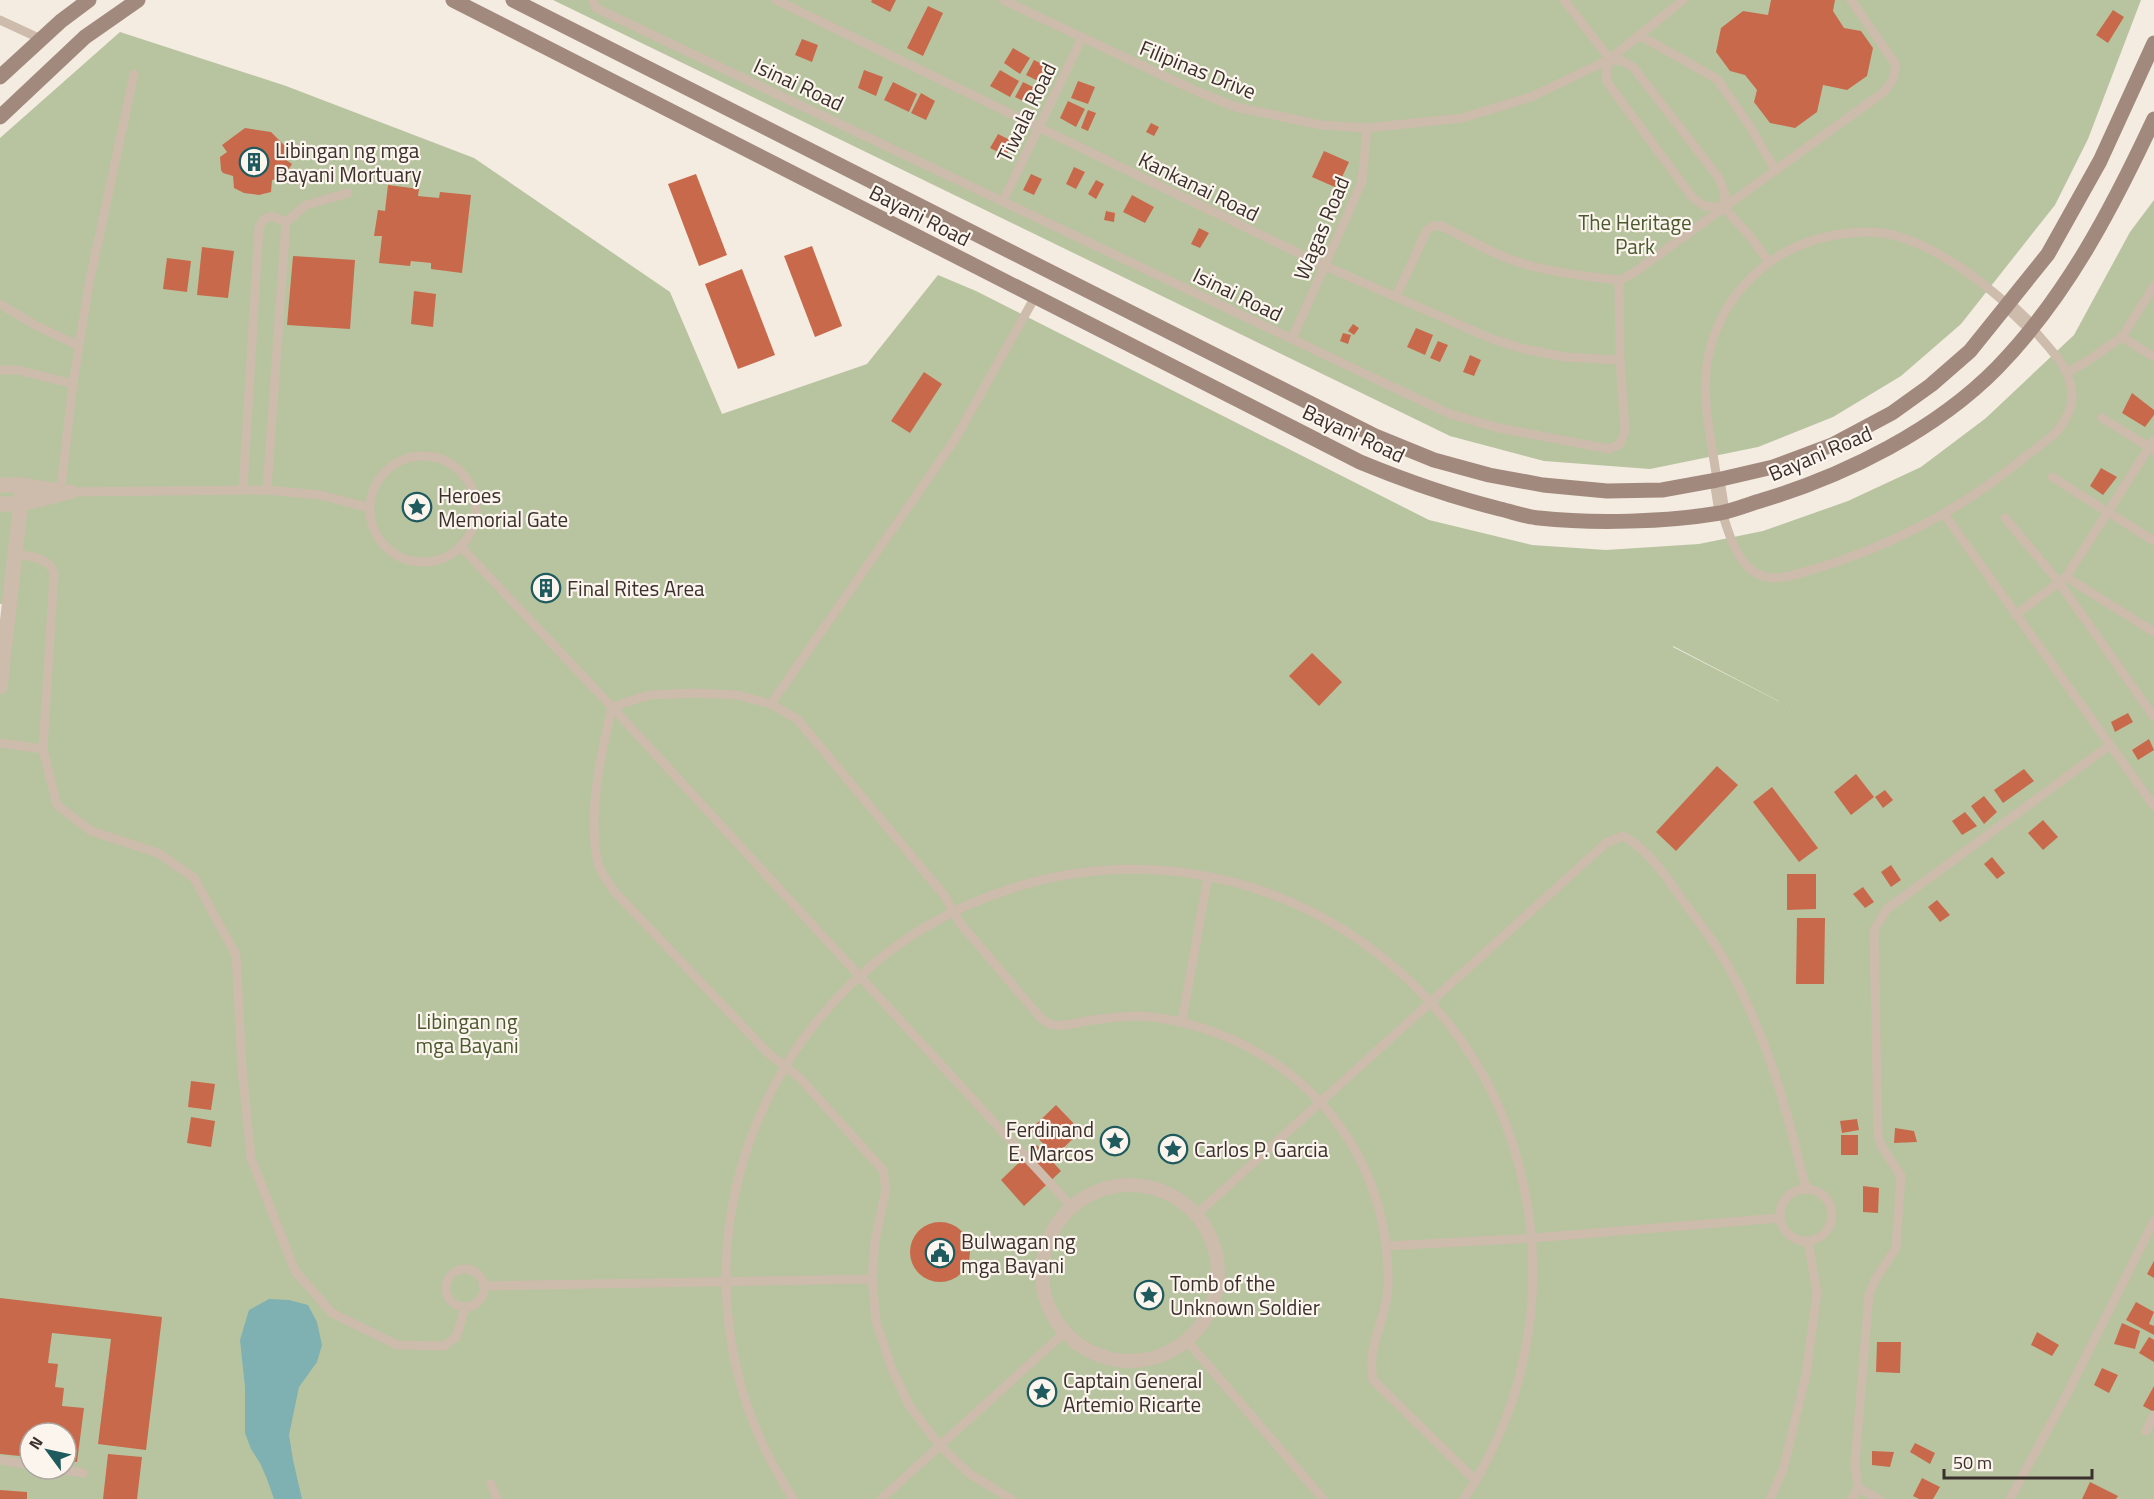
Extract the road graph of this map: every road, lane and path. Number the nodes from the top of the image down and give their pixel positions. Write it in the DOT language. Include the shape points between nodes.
graph roads {
  1 [pos="89,0"];
  2 [pos="138,0"];
  3 [pos="453,0"];
  4 [pos="513,0"];
  5 [pos="593,0"];
  6 [pos="776,0"];
  7 [pos="1003,0"];
  8 [pos="1564,0"];
  9 [pos="1683,0"];
  10 [pos="1851,0"];
  11 [pos="475,4"];
  12 [pos="0,20"];
  13 [pos="1640,35"];
  14 [pos="1082,38"];
  15 [pos="41,39"];
  16 [pos="2154,43"];
  17 [pos="1610,59"];
  18 [pos="134,74"];
  19 [pos="0,77"];
  20 [pos="0,117"];
  21 [pos="2154,119"];
  22 [pos="1037,128"];
  23 [pos="1367,128"];
  24 [pos="1776,171"];
  25 [pos="348,193"];
  26 [pos="1003,201"];
  27 [pos="1724,208"];
  28 [pos="286,222"];
  29 [pos="1769,262"];
  30 [pos="1325,266"];
  31 [pos="1618,280"];
  32 [pos="2154,286"];
  33 [pos="1035,297"];
  34 [pos="1396,297"];
  35 [pos="0,304"];
  36 [pos="2007,304"];
  37 [pos="2032,328"];
  38 [pos="2122,337"];
  39 [pos="1292,339"];
  40 [pos="79,346"];
  41 [pos="2154,357"];
  42 [pos="1620,360"];
  43 [pos="0,370"];
  44 [pos="2068,372"];
  45 [pos="73,384"];
  46 [pos="2102,418"];
  47 [pos="2152,446"];
  48 [pos="2052,477"];
  49 [pos="1717,480"];
  50 [pos="0,485"];
  51 [pos="20,485"];
  52 [pos="243,489"];
  53 [pos="267,490"];
  54 [pos="63,493"];
  55 [pos="0,504"];
  56 [pos="20,504"];
  57 [pos="370,508"];
  58 [pos="2108,511"];
  59 [pos="1722,512"];
  60 [pos="1944,514"];
  61 [pos="2005,518"];
  62 [pos="2154,541"];
  63 [pos="460,546"];
  64 [pos="14,553"];
  65 [pos="2062,579"];
  66 [pos="2015,615"];
  67 [pos="2154,632"];
  68 [pos="0,687"];
  69 [pos="771,704"];
  70 [pos="612,707"];
  71 [pos="2154,717"];
  72 [pos="0,743"];
  73 [pos="2110,745"];
  74 [pos="43,749"];
  75 [pos="2154,806"];
  76 [pos="1208,876"];
  77 [pos="953,911"];
  78 [pos="858,976"];
  79 [pos="1430,1001"];
  80 [pos="1182,1021"];
  81 [pos="785,1065"];
  82 [pos="1321,1101"];
  83 [pos="1806,1189"];
  84 [pos="1072,1207"];
  85 [pos="1197,1214"];
  86 [pos="1780,1218"];
  87 [pos="2154,1221"];
  88 [pos="1533,1238"];
  89 [pos="1808,1241"];
  90 [pos="1387,1246"];
  91 [pos="872,1279"];
  92 [pos="726,1283"];
  93 [pos="483,1286"];
  94 [pos="466,1306"];
  95 [pos="1064,1333"];
  96 [pos="1187,1341"];
  97 [pos="2154,1415"];
  98 [pos="2146,1431"];
  99 [pos="939,1445"];
  100 [pos="0,1460"];
  101 [pos="18,1462"];
  102 [pos="78,1472"];
  103 [pos="83,1473"];
  104 [pos="1476,1481"];
  105 [pos="491,1484"];
  106 [pos="1857,1488"];
  107 [pos="497,1499"];
  108 [pos="793,1499"];
  109 [pos="881,1499"];
  110 [pos="1011,1499"];
  111 [pos="1323,1499"];
  112 [pos="1464,1499"];
  113 [pos="1770,1499"];
  114 [pos="1852,1499"];
  115 [pos="1879,1499"];
  116 [pos="2010,1499"];
  1 -- 15 [label="main road"];
  2 -- 20 [label="main road" via="85,37"];
  3 -- 11 [label="main road, Bayani Road"];
  4 -- 49 [label="main road, Bayani Road" via="1375,436 1434,460 1543,485 1606,491 1662,490"];
  5 -- 26 [label="lane, Isinai Road" via="596,8"];
  6 -- 22 [label="lane, Kankanai Road"];
  7 -- 14 [label="lane, Filipinas Drive"];
  8 -- 17 [label="lane"];
  9 -- 13 [label="lane, Filipinas Drive"];
  10 -- 24 [label="lane" via="1896,65 1893,79 1885,91"];
  11 -- 33 [label="main road, Bayani Road"];
  12 -- 15 [label="lane"];
  13 -- 17 [label="lane, Filipinas Drive"];
  13 -- 24 [label="lane" via="1717,79"];
  14 -- 22 [label="lane, Tiwala Road"];
  14 -- 23 [label="lane, Filipinas Drive" via="1236,107 1320,125"];
  15 -- 19 [label="main road"];
  16 -- 36 [label="main road, Bayani Road" via="2078,202 2048,254"];
  17 -- 23 [label="lane, Filipinas Drive" via="1531,97 1462,118"];
  17 -- 27 [label="lane" via="1633,67 1719,178 1725,194"];
  17 -- 27 [label="lane" via="1607,82 1692,197 1704,206"];
  18 -- 40 [label="lane"];
  21 -- 37 [label="main road, Bayani Road" via="2108,213 2072,273"];
  22 -- 26 [label="lane, Tiwala Road"];
  22 -- 30 [label="lane, Kankanai Road"];
  23 -- 30 [label="lane, Wagas Road" via="1362,182"];
  24 -- 27 [label="lane"];
  25 -- 28 [label="lane" via="306,205"];
  26 -- 39 [label="lane, Isinai Road"];
  27 -- 29 [label="lane"];
  27 -- 31 [label="lane"];
  28 -- 52 [label="lane" via="272,216 259,227"];
  28 -- 53 [label="lane"];
  29 -- 36 [label="lane" via="1789,249 1825,235 1863,232 1897,236 1955,263"];
  29 -- 49 [label="lane" via="1742,286 1724,313 1711,346 1706,412"];
  30 -- 34 [label="lane, Kankanai Road"];
  30 -- 39 [label="lane, Wagas Road"];
  31 -- 34 [label="lane" via="1529,266 1442,226 1433,226 1427,230"];
  31 -- 42 [label="lane, Isinai Road"];
  32 -- 38 [label="lane"];
  33 -- 59 [label="main road, Bayani Road" via="1360,462 1420,486 1537,518 1602,522"];
  33 -- 69 [label="lane" via="954,441"];
  34 -- 42 [label="lane, Kankanai Road" via="1524,349 1565,357"];
  35 -- 40 [label="lane"];
  36 -- 37 [label="street"];
  36 -- 49 [label="main road, Bayani Road" via="1970,351 1892,412 1832,445 1773,467"];
  37 -- 44 [label="lane"];
  37 -- 59 [label="main road, Bayani Road" via="1995,369 1954,405 1910,435 1849,468"];
  38 -- 41 [label="lane"];
  38 -- 44 [label="lane"];
  39 -- 42 [label="lane, Isinai Road" via="1450,414 1499,428 1609,449 1620,444 1625,430"];
  40 -- 45 [label="lane"];
  43 -- 45 [label="lane" via="18,370"];
  44 -- 60 [label="lane" via="2072,397 2068,415 2057,430 2011,469"];
  45 -- 54 [label="lane"];
  46 -- 47 [label="lane"];
  47 -- 58 [label="lane"];
  48 -- 58 [label="lane"];
  49 -- 59 [label="street"];
  50 -- 51 [label="street"];
  51 -- 54 [label="street"];
  51 -- 56 [label="street"];
  52 -- 53 [label="lane"];
  52 -- 54 [label="lane"];
  53 -- 57 [label="lane" via="320,495"];
  54 -- 56 [label="street"];
  55 -- 56 [label="street"];
  56 -- 64 [label="street"];
  57 -- 63 [label="lane" via="380,540 408,559 430,561"];
  57 -- 63 [label="lane" via="383,474 402,460 426,456 449,462 467,479 476,501 473,525"];
  58 -- 62 [label="lane"];
  58 -- 65 [label="lane"];
  59 -- 60 [label="lane" via="1731,542 1748,566 1765,577 1783,577 1825,566"];
  60 -- 66 [label="lane"];
  61 -- 65 [label="lane"];
  63 -- 70 [label="lane"];
  64 -- 68 [label="street"];
  64 -- 74 [label="lane" via="46,561 54,574"];
  65 -- 66 [label="lane"];
  65 -- 67 [label="lane"];
  65 -- 71 [label="lane"];
  66 -- 73 [label="lane"];
  69 -- 70 [label="lane" via="737,695 694,693 649,695"];
  69 -- 77 [label="lane" via="797,719 945,895"];
  70 -- 78 [label="lane"];
  70 -- 81 [label="lane" via="597,793 594,832 598,865 614,891 768,1053"];
  72 -- 74 [label="lane"];
  73 -- 75 [label="lane"];
  73 -- 106 [label="lane" via="1887,909 1875,930 1878,1135 1901,1176 1896,1248 1869,1294 1855,1464"];
  74 -- 94 [label="lane" via="57,804 91,831 158,853 194,878 236,955 251,1158 295,1271 332,1313 397,1345 444,1346 456,1337"];
  76 -- 77 [label="lane" via="1156,870 1094,871 1052,877 1002,891"];
  76 -- 79 [label="lane" via="1258,889 1352,934 1393,965"];
  76 -- 80 [label="lane"];
  77 -- 78 [label="lane" via="904,940"];
  77 -- 80 [label="lane" via="1048,1024 1142,1016"];
  78 -- 81 [label="lane" via="819,1018"];
  78 -- 84 [label="lane"];
  79 -- 82 [label="lane"];
  79 -- 83 [label="lane" via="1606,843 1623,836 1638,844 1667,877 1717,947 1745,1000 1779,1085"];
  79 -- 88 [label="lane" via="1463,1042 1490,1087 1525,1186"];
  80 -- 82 [label="lane" via="1260,1052"];
  81 -- 91 [label="lane" via="883,1170 886,1189"];
  81 -- 92 [label="lane" via="759,1116 740,1170 729,1226"];
  82 -- 85 [label="lane"];
  82 -- 90 [label="lane" via="1347,1136 1367,1173"];
  83 -- 86 [label="lane" via="1792,1193 1782,1205"];
  83 -- 89 [label="lane" via="1824,1196 1833,1215 1822,1236"];
  84 -- 85 [label="street" via="1101,1189 1136,1184 1169,1193"];
  84 -- 95 [label="street" via="1050,1234 1042,1268 1047,1303"];
  85 -- 96 [label="street" via="1214,1244 1219,1279 1209,1313"];
  86 -- 88 [label="lane"];
  86 -- 89 [label="lane" via="1794,1239"];
  87 -- 116 [label="lane"];
  88 -- 90 [label="lane"];
  88 -- 104 [label="lane" via="1534,1288 1517,1388"];
  89 -- 113 [label="lane" via="1817,1293 1806,1375 1783,1470"];
  90 -- 104 [label="lane" via="1388,1290 1370,1366 1373,1380"];
  91 -- 92 [label="lane"];
  91 -- 99 [label="lane" via="876,1321 892,1369 909,1405"];
  92 -- 93 [label="lane"];
  92 -- 108 [label="lane" via="731,1341 744,1397 766,1451"];
  93 -- 94 [label="lane" via="477,1302"];
  93 -- 94 [label="lane" via="474,1271 461,1269 450,1276 446,1287 450,1299"];
  95 -- 96 [label="street" via="1091,1353 1124,1362 1158,1357"];
  95 -- 99 [label="lane"];
  96 -- 111 [label="lane"];
  97 -- 98 [label="lane"];
  99 -- 109 [label="lane"];
  99 -- 110 [label="lane" via="970,1473"];
  100 -- 101 [label="lane"];
  102 -- 103 [label="lane"];
  104 -- 112 [label="lane"];
  105 -- 107 [label="lane"];
  106 -- 114 [label="lane"];
  106 -- 115 [label="lane"];
}
